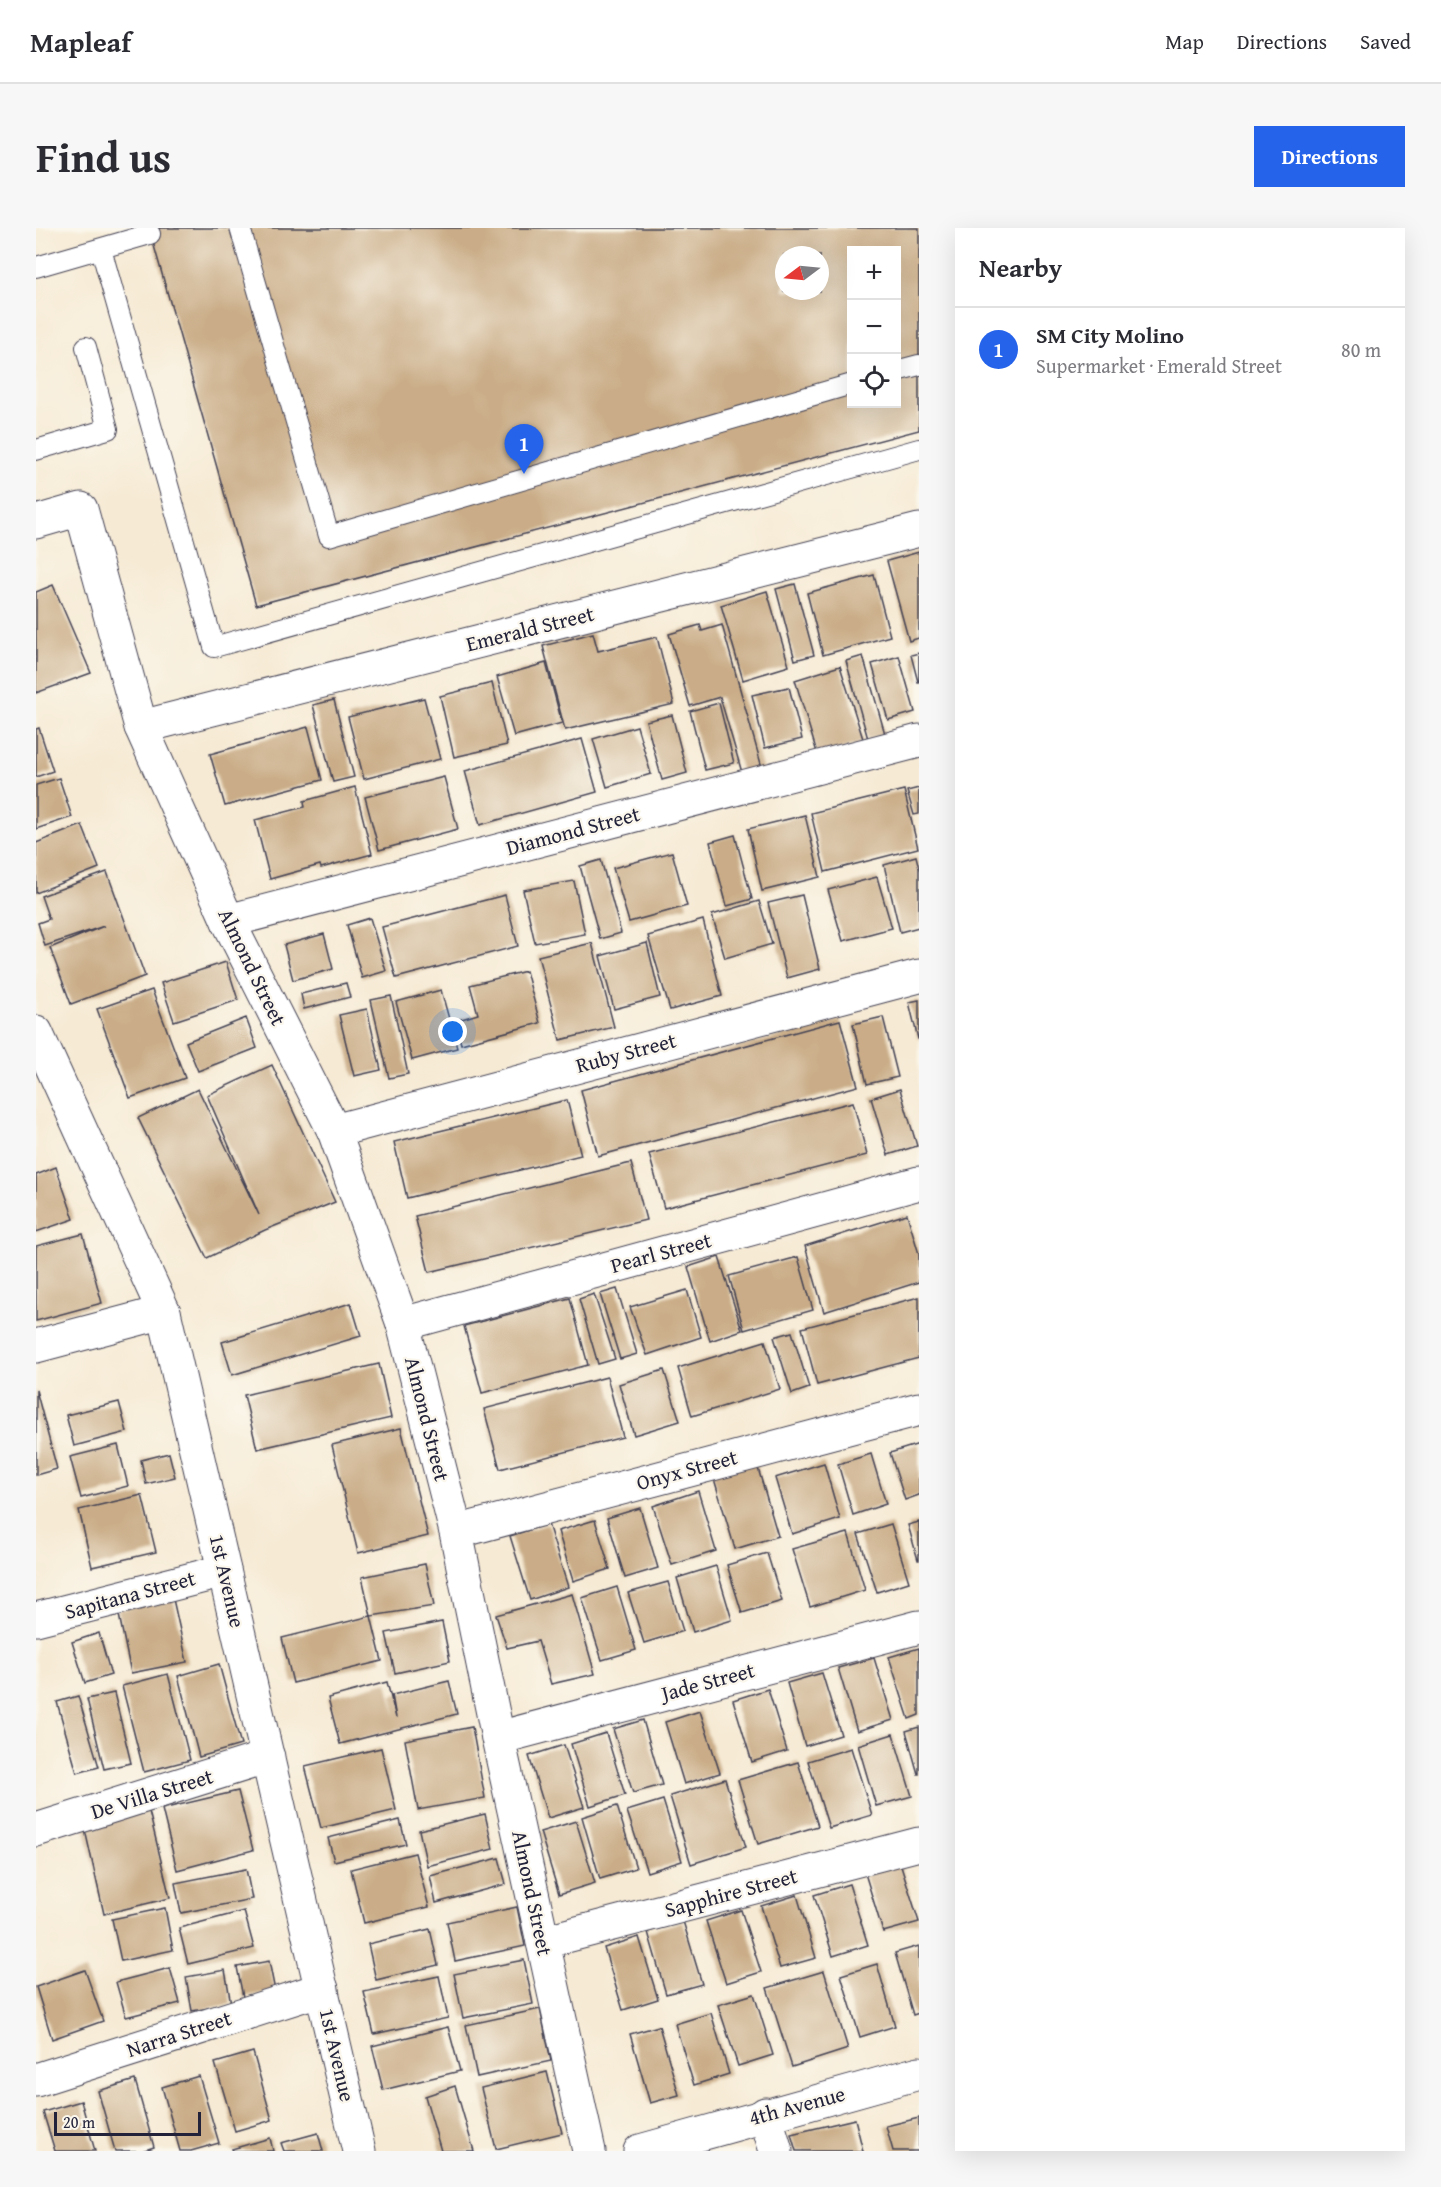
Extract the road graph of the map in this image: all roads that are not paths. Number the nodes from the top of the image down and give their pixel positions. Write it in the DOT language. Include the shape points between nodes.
graph roads {
  1 [pos="240,228"];
  2 [pos="150,234"];
  3 [pos="101,249"];
  4 [pos="36,267"];
  5 [pos="86,347"];
  6 [pos="919,365"];
  7 [pos="901,370"];
  8 [pos="847,385"];
  9 [pos="919,449"];
  10 [pos="36,450"];
  11 [pos="36,522"];
  12 [pos="919,530"];
  13 [pos="141,727"];
  14 [pos="919,741"];
  15 [pos="228,921"];
  16 [pos="919,976"];
  17 [pos="36,1032"];
  18 [pos="334,1131"];
  19 [pos="919,1183"];
  20 [pos="164,1312"];
  21 [pos="403,1324"];
  22 [pos="36,1346"];
  23 [pos="919,1409"];
  24 [pos="456,1532"];
  25 [pos="224,1571"];
  26 [pos="36,1619"];
  27 [pos="919,1627"];
  28 [pos="498,1738"];
  29 [pos="268,1757"];
  30 [pos="36,1830"];
  31 [pos="919,1844"];
  32 [pos="543,1942"];
  33 [pos="322,1989"];
  34 [pos="919,2073"];
  35 [pos="36,2079"];
  36 [pos="765,2114"];
  37 [pos="359,2151"];
  38 [pos="589,2151"];
  39 [pos="640,2151"];
  40 [pos="776,2151"];
  1 -- 8 [label="lane" via="329,536"];
  2 -- 3 [label="lane"];
  3 -- 4 [label="lane"];
  3 -- 9 [label="lane" via="214,647"];
  5 -- 10 [label="lane" via="108,429"];
  6 -- 7 [label="lane"];
  11 -- 13 [label="street, Almond Street" via="81,509"];
  12 -- 13 [label="street, Emerald Street"];
  13 -- 15 [label="street, Almond Street"];
  14 -- 15 [label="street, Diamond Street"];
  15 -- 18 [label="street, Almond Street"];
  16 -- 18 [label="street, Ruby Street"];
  17 -- 20 [label="street, 1st Avenue"];
  18 -- 21 [label="street, Almond Street"];
  19 -- 21 [label="street, Pearl Street"];
  20 -- 22 [label="street"];
  20 -- 25 [label="street, 1st Avenue"];
  21 -- 24 [label="street, Almond Street"];
  23 -- 24 [label="street, Onyx Street"];
  24 -- 28 [label="street, Almond Street"];
  25 -- 26 [label="street, Sapitana Street"];
  25 -- 29 [label="street, 1st Avenue"];
  27 -- 28 [label="street, Jade Street"];
  28 -- 32 [label="street, Almond Street"];
  29 -- 30 [label="street, De Villa Street"];
  29 -- 33 [label="street, 1st Avenue"];
  31 -- 32 [label="street, Sapphire Street"];
  32 -- 38 [label="street, Almond Street"];
  33 -- 35 [label="street, Narra Street"];
  33 -- 37 [label="street, 1st Avenue"];
  34 -- 36 [label="street, 4th Avenue"];
  36 -- 39 [label="street, 4th Avenue"];
  36 -- 40 [label="street"];
}
